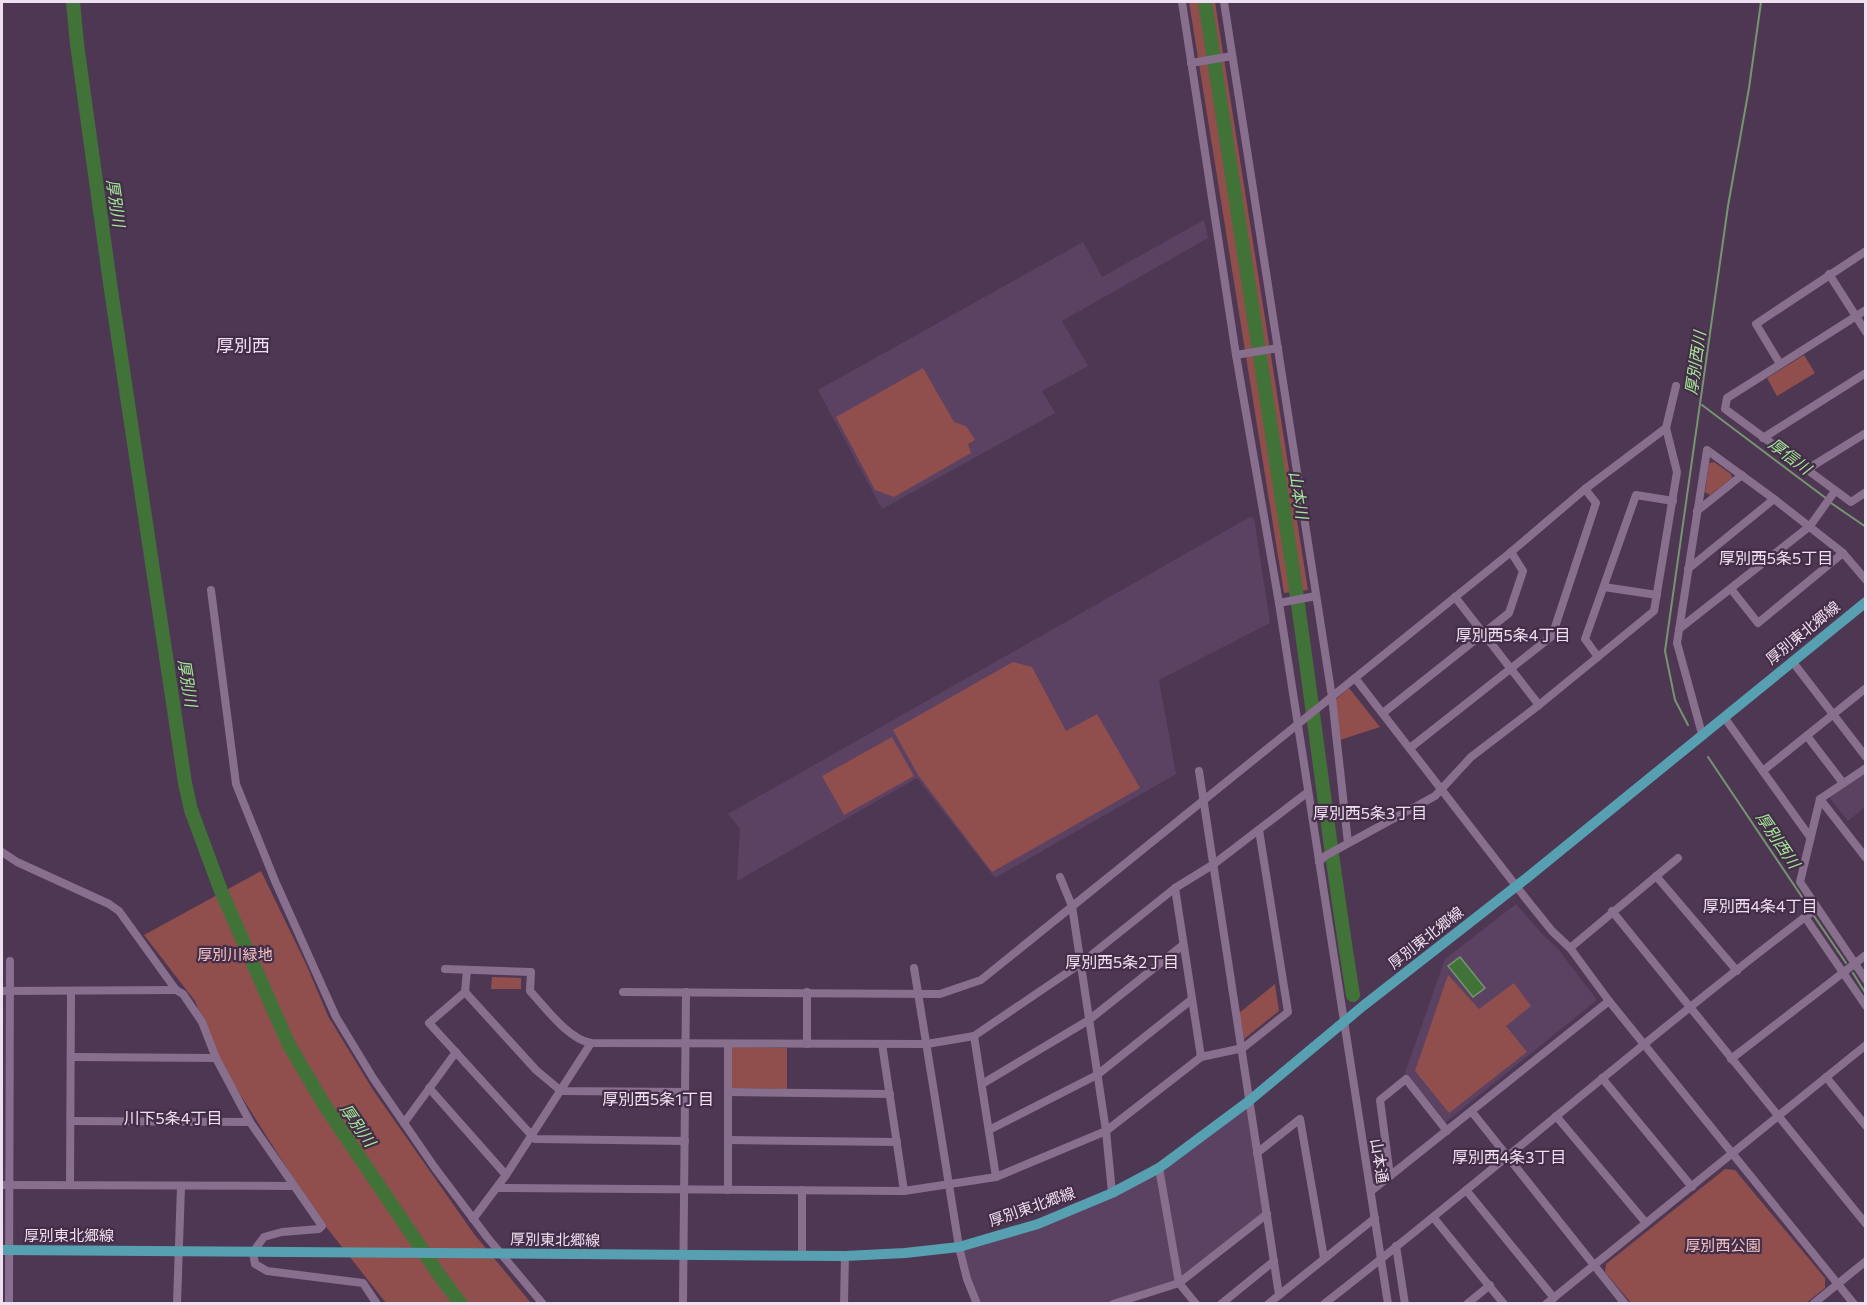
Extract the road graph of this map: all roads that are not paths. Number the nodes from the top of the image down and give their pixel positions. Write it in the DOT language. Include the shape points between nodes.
graph roads {
  1 [pos="1182,2"];
  2 [pos="1224,2"];
  3 [pos="1229,56"];
  4 [pos="1191,63"];
  5 [pos="1866,251"];
  6 [pos="1829,274"];
  7 [pos="1866,310"];
  8 [pos="1856,317"];
  9 [pos="1866,332"];
  10 [pos="1275,348"];
  11 [pos="1236,355"];
  12 [pos="1780,364"];
  13 [pos="1866,373"];
  14 [pos="1676,386"];
  15 [pos="1666,428"];
  16 [pos="1866,433"];
  17 [pos="1763,438"];
  18 [pos="1806,470"];
  19 [pos="1742,475"];
  20 [pos="1585,489"];
  21 [pos="1866,492"];
  22 [pos="1833,494"];
  23 [pos="1774,499"];
  24 [pos="1673,501"];
  25 [pos="1697,511"];
  26 [pos="1810,526"];
  27 [pos="1511,552"];
  28 [pos="1843,553"];
  29 [pos="1688,569"];
  30 [pos="1866,580"];
  31 [pos="1604,587"];
  32 [pos="1731,589"];
  33 [pos="211,590"];
  34 [pos="1657,595"];
  35 [pos="1312,597"];
  36 [pos="1455,597"];
  37 [pos="1866,602"];
  38 [pos="1279,603"];
  39 [pos="1679,629"];
  40 [pos="1482,634"];
  41 [pos="1598,657"];
  42 [pos="1792,661"];
  43 [pos="1510,669"];
  44 [pos="1355,678"];
  45 [pos="1866,688"];
  46 [pos="1330,699"];
  47 [pos="1539,705"];
  48 [pos="1383,713"];
  49 [pos="1833,714"];
  50 [pos="1724,717"];
  51 [pos="1297,724"];
  52 [pos="1702,734"];
  53 [pos="1808,736"];
  54 [pos="1410,748"];
  55 [pos="1866,757"];
  56 [pos="1866,768"];
  57 [pos="1764,770"];
  58 [pos="1199,771"];
  59 [pos="1843,783"];
  60 [pos="1443,789"];
  61 [pos="1308,792"];
  62 [pos="1204,799"];
  63 [pos="1820,800"];
  64 [pos="1259,830"];
  65 [pos="1810,837"];
  66 [pos="1348,843"];
  67 [pos="2,852"];
  68 [pos="1678,858"];
  69 [pos="1866,858"];
  70 [pos="1322,859"];
  71 [pos="1214,864"];
  72 [pos="1656,876"];
  73 [pos="1060,878"];
  74 [pos="1517,886"];
  75 [pos="1175,888"];
  76 [pos="1072,906"];
  77 [pos="1817,908"];
  78 [pos="1612,912"];
  79 [pos="1805,918"];
  80 [pos="1183,945"];
  81 [pos="1570,948"];
  82 [pos="1866,955"];
  83 [pos="10,961"];
  84 [pos="1080,964"];
  85 [pos="1855,964"];
  86 [pos="914,968"];
  87 [pos="445,969"];
  88 [pos="467,970"];
  89 [pos="1737,971"];
  90 [pos="1843,973"];
  91 [pos="1866,980"];
  92 [pos="176,990"];
  93 [pos="6,991"];
  94 [pos="71,992"];
  95 [pos="465,992"];
  96 [pos="623,992"];
  97 [pos="686,992"];
  98 [pos="807,992"];
  99 [pos="919,993"];
  100 [pos="1191,1000"];
  101 [pos="1609,1001"];
  102 [pos="1866,1006"];
  103 [pos="1690,1007"];
  104 [pos="1089,1020"];
  105 [pos="1342,1023"];
  106 [pos="974,1036"];
  107 [pos="591,1043"];
  108 [pos="686,1044"];
  109 [pos="728,1044"];
  110 [pos="807,1044"];
  111 [pos="882,1044"];
  112 [pos="927,1044"];
  113 [pos="1644,1044"];
  114 [pos="1866,1045"];
  115 [pos="1243,1048"];
  116 [pos="456,1052"];
  117 [pos="71,1057"];
  118 [pos="1201,1057"];
  119 [pos="216,1058"];
  120 [pos="1731,1059"];
  121 [pos="1097,1075"];
  122 [pos="1826,1077"];
  123 [pos="1602,1078"];
  124 [pos="982,1084"];
  125 [pos="429,1088"];
  126 [pos="561,1091"];
  127 [pos="685,1092"];
  128 [pos="728,1092"];
  129 [pos="890,1094"];
  130 [pos="1249,1101"];
  131 [pos="1472,1112"];
  132 [pos="1556,1116"];
  133 [pos="1778,1116"];
  134 [pos="70,1121"];
  135 [pos="250,1122"];
  136 [pos="404,1123"];
  137 [pos="1866,1126"];
  138 [pos="989,1130"];
  139 [pos="1106,1131"];
  140 [pos="1447,1131"];
  141 [pos="532,1135"];
  142 [pos="728,1140"];
  143 [pos="685,1141"];
  144 [pos="897,1142"];
  145 [pos="1257,1153"];
  146 [pos="1731,1154"];
  147 [pos="1506,1157"];
  148 [pos="1159,1168"];
  149 [pos="506,1175"];
  150 [pos="996,1177"];
  151 [pos="951,1184"];
  152 [pos="1380,1184"];
  153 [pos="5,1185"];
  154 [pos="69,1185"];
  155 [pos="182,1186"];
  156 [pos="294,1186"];
  157 [pos="1692,1187"];
  158 [pos="497,1188"];
  159 [pos="684,1190"];
  160 [pos="728,1190"];
  161 [pos="802,1190"];
  162 [pos="1466,1190"];
  163 [pos="904,1191"];
  164 [pos="1112,1193"];
  165 [pos="1267,1214"];
  166 [pos="1434,1217"];
  167 [pos="1375,1218"];
  168 [pos="473,1219"];
  169 [pos="1647,1223"];
  170 [pos="1866,1224"];
  171 [pos="959,1247"];
  172 [pos="5,1251"];
  173 [pos="178,1251"];
  174 [pos="253,1252"];
  175 [pos="1389,1252"];
  176 [pos="502,1254"];
  177 [pos="683,1256"];
  178 [pos="802,1256"];
  179 [pos="845,1256"];
  180 [pos="1324,1258"];
  181 [pos="1274,1261"];
  182 [pos="1866,1261"];
  183 [pos="1594,1265"];
  184 [pos="1179,1283"];
  185 [pos="1838,1284"];
  186 [pos="1490,1286"];
  187 [pos="1279,1294"];
  188 [pos="1136,1300"];
  189 [pos="1549,1302"];
  190 [pos="9,1304"];
  191 [pos="177,1304"];
  192 [pos="378,1304"];
  193 [pos="543,1304"];
  194 [pos="683,1304"];
  195 [pos="844,1304"];
  196 [pos="977,1304"];
  197 [pos="1113,1304"];
  198 [pos="1196,1304"];
  199 [pos="1221,1304"];
  200 [pos="1268,1304"];
  201 [pos="1324,1304"];
  202 [pos="1388,1304"];
  203 [pos="1405,1304"];
  204 [pos="1467,1304"];
  205 [pos="1504,1304"];
  206 [pos="1625,1304"];
  207 [pos="1813,1304"];
  208 [pos="1854,1304"];
  1 -- 4 [label="street, 山本通"];
  2 -- 3 [label="street"];
  3 -- 4 [label="street"];
  3 -- 10 [label="street"];
  4 -- 11 [label="street, 山本通"];
  5 -- 6 [label="street"];
  6 -- 8 [label="street"];
  6 -- 12 [label="street" via="1756,324"];
  7 -- 8 [label="street"];
  8 -- 9 [label="street"];
  8 -- 12 [label="street"];
  10 -- 11 [label="street"];
  10 -- 35 [label="street"];
  11 -- 38 [label="street, 山本通"];
  12 -- 17 [label="street" via="1727,398 1725,409"];
  13 -- 17 [label="street"];
  14 -- 15 [label="street"];
  15 -- 20 [label="street"];
  15 -- 24 [label="street" via="1677,472"];
  16 -- 18 [label="street"];
  17 -- 18 [label="street"];
  18 -- 22 [label="street"];
  19 -- 23 [label="street"];
  19 -- 25 [label="street"];
  19 -- 25 [label="street" via="1707,450"];
  20 -- 27 [label="street"];
  20 -- 43 [label="street" via="1596,503 1552,636"];
  21 -- 22 [label="street" via="1851,502"];
  22 -- 26 [label="street"];
  23 -- 26 [label="street"];
  23 -- 29 [label="street"];
  24 -- 31 [label="street" via="1636,495"];
  24 -- 34 [label="street"];
  25 -- 29 [label="street"];
  26 -- 28 [label="street"];
  26 -- 32 [label="street"];
  27 -- 36 [label="street"];
  27 -- 40 [label="street" via="1523,571 1509,613"];
  28 -- 30 [label="street"];
  28 -- 32 [label="street" via="1758,623"];
  29 -- 39 [label="street"];
  31 -- 34 [label="street"];
  31 -- 41 [label="street" via="1585,639"];
  32 -- 39 [label="street"];
  33 -- 136 [label="street" via="236,784 336,1017"];
  34 -- 41 [label="street" via="1654,611"];
  35 -- 38 [label="street"];
  35 -- 46 [label="street"];
  36 -- 40 [label="street"];
  36 -- 44 [label="street"];
  37 -- 42 [label="main road, 厚別東北郷線"];
  38 -- 51 [label="street, 山本通"];
  39 -- 52 [label="street" via="1677,643"];
  40 -- 43 [label="street"];
  40 -- 48 [label="street"];
  41 -- 47 [label="street"];
  42 -- 49 [label="street"];
  42 -- 50 [label="main road, 厚別東北郷線"];
  43 -- 47 [label="street"];
  43 -- 54 [label="street"];
  44 -- 46 [label="street"];
  44 -- 48 [label="street"];
  45 -- 49 [label="street"];
  46 -- 51 [label="street"];
  46 -- 66 [label="street"];
  47 -- 60 [label="street" via="1471,757"];
  48 -- 54 [label="street"];
  49 -- 53 [label="street"];
  49 -- 55 [label="street"];
  50 -- 52 [label="main road, 厚別東北郷線"];
  50 -- 57 [label="street"];
  51 -- 61 [label="street, 山本通"];
  51 -- 62 [label="street"];
  52 -- 74 [label="main road, 厚別東北郷線"];
  53 -- 57 [label="street"];
  53 -- 59 [label="street"];
  54 -- 60 [label="street"];
  56 -- 59 [label="street"];
  57 -- 65 [label="street"];
  58 -- 62 [label="street"];
  59 -- 63 [label="street"];
  60 -- 66 [label="street"];
  60 -- 74 [label="street"];
  61 -- 64 [label="street"];
  61 -- 70 [label="street, 山本通"];
  62 -- 71 [label="street"];
  62 -- 76 [label="street"];
  63 -- 65 [label="street"];
  63 -- 69 [label="street"];
  64 -- 71 [label="street"];
  64 -- 115 [label="street" via="1288,1012"];
  65 -- 77 [label="street" via="1800,882"];
  66 -- 70 [label="street"];
  67 -- 92 [label="street" via="119,911"];
  68 -- 72 [label="street"];
  70 -- 105 [label="street, 山本通"];
  71 -- 75 [label="street"];
  71 -- 115 [label="street"];
  72 -- 78 [label="street"];
  72 -- 89 [label="street"];
  73 -- 76 [label="street"];
  74 -- 81 [label="street"];
  74 -- 105 [label="main road, 厚別東北郷線"];
  75 -- 80 [label="street"];
  75 -- 84 [label="street"];
  76 -- 84 [label="street"];
  76 -- 99 [label="street" via="981,980 940,994"];
  77 -- 79 [label="street"];
  77 -- 85 [label="street"];
  78 -- 81 [label="street"];
  78 -- 103 [label="street"];
  79 -- 89 [label="street"];
  79 -- 90 [label="street"];
  80 -- 100 [label="street"];
  80 -- 104 [label="street"];
  81 -- 101 [label="street"];
  82 -- 85 [label="street"];
  83 -- 93 [label="street"];
  84 -- 104 [label="street"];
  84 -- 106 [label="street"];
  85 -- 90 [label="street"];
  85 -- 91 [label="street"];
  86 -- 99 [label="street"];
  87 -- 88 [label="street"];
  88 -- 95 [label="street"];
  88 -- 107 [label="street" via="531,972 530,990 560,1023 582,1042"];
  89 -- 103 [label="street"];
  90 -- 102 [label="street"];
  90 -- 120 [label="street"];
  92 -- 94 [label="street"];
  92 -- 119 [label="street" via="202,1022"];
  93 -- 94 [label="street"];
  93 -- 153 [label="street"];
  94 -- 117 [label="street"];
  95 -- 116 [label="street" via="429,1023"];
  95 -- 126 [label="street" via="536,1070"];
  96 -- 97 [label="street"];
  97 -- 98 [label="street"];
  97 -- 108 [label="street"];
  98 -- 99 [label="street"];
  98 -- 110 [label="street"];
  99 -- 112 [label="street"];
  100 -- 118 [label="street"];
  100 -- 121 [label="street"];
  101 -- 113 [label="street"];
  101 -- 131 [label="street"];
  103 -- 113 [label="street"];
  103 -- 120 [label="street"];
  104 -- 121 [label="street"];
  104 -- 124 [label="street"];
  105 -- 130 [label="main road, 厚別東北郷線"];
  105 -- 152 [label="street, 山本通"];
  106 -- 112 [label="street"];
  106 -- 124 [label="street"];
  107 -- 108 [label="street"];
  107 -- 126 [label="street"];
  108 -- 109 [label="street"];
  108 -- 127 [label="street"];
  109 -- 110 [label="street"];
  109 -- 128 [label="street"];
  110 -- 111 [label="street"];
  111 -- 112 [label="street"];
  111 -- 129 [label="street"];
  112 -- 151 [label="street"];
  113 -- 123 [label="street"];
  113 -- 146 [label="street"];
  114 -- 122 [label="street"];
  115 -- 118 [label="street"];
  115 -- 130 [label="street"];
  116 -- 125 [label="street"];
  116 -- 141 [label="street"];
  117 -- 119 [label="street"];
  117 -- 134 [label="street"];
  118 -- 139 [label="street"];
  119 -- 135 [label="street"];
  120 -- 133 [label="street"];
  121 -- 138 [label="street"];
  121 -- 139 [label="street"];
  122 -- 133 [label="street"];
  122 -- 137 [label="street"];
  123 -- 132 [label="street"];
  123 -- 157 [label="street"];
  124 -- 138 [label="street"];
  125 -- 136 [label="street"];
  125 -- 149 [label="street"];
  126 -- 127 [label="street"];
  126 -- 141 [label="street"];
  127 -- 143 [label="street"];
  128 -- 129 [label="street"];
  128 -- 142 [label="street"];
  129 -- 144 [label="street"];
  130 -- 145 [label="street"];
  130 -- 148 [label="main road, 厚別東北郷線"];
  131 -- 140 [label="street"];
  131 -- 147 [label="street"];
  132 -- 147 [label="street"];
  132 -- 169 [label="street"];
  133 -- 146 [label="street"];
  133 -- 170 [label="street"];
  134 -- 135 [label="street"];
  134 -- 154 [label="street"];
  135 -- 156 [label="street"];
  136 -- 168 [label="street"];
  138 -- 150 [label="street"];
  139 -- 150 [label="street"];
  139 -- 164 [label="street"];
  140 -- 152 [label="street"];
  140 -- 152 [label="street" via="1406,1079 1380,1100"];
  141 -- 143 [label="street" via="535,1139"];
  141 -- 149 [label="street"];
  142 -- 144 [label="street"];
  142 -- 160 [label="street"];
  143 -- 159 [label="street"];
  144 -- 163 [label="street"];
  145 -- 165 [label="street"];
  145 -- 180 [label="street" via="1300,1119"];
  146 -- 157 [label="street"];
  146 -- 185 [label="street"];
  147 -- 162 [label="street"];
  147 -- 183 [label="street"];
  148 -- 164 [label="main road, 厚別東北郷線"];
  148 -- 184 [label="street"];
  149 -- 158 [label="street"];
  150 -- 151 [label="street"];
  151 -- 163 [label="street"];
  151 -- 171 [label="street"];
  152 -- 167 [label="street, 山本通"];
  153 -- 154 [label="street"];
  153 -- 172 [label="street"];
  154 -- 155 [label="street"];
  155 -- 156 [label="street"];
  155 -- 173 [label="street"];
  156 -- 174 [label="street" via="321,1226 264,1237"];
  157 -- 169 [label="street"];
  158 -- 159 [label="street"];
  158 -- 168 [label="street"];
  159 -- 160 [label="street"];
  159 -- 177 [label="street"];
  160 -- 161 [label="street"];
  161 -- 163 [label="street"];
  161 -- 178 [label="street"];
  162 -- 166 [label="street"];
  162 -- 189 [label="street"];
  164 -- 171 [label="main road, 厚別東北郷線" via="1038,1224"];
  165 -- 181 [label="street"];
  165 -- 184 [label="street"];
  166 -- 175 [label="street"];
  166 -- 186 [label="street"];
  167 -- 175 [label="street, 山本通"];
  167 -- 180 [label="street"];
  168 -- 176 [label="street"];
  169 -- 183 [label="street"];
  171 -- 179 [label="main road, 厚別東北郷線"];
  171 -- 196 [label="street"];
  172 -- 173 [label="main road, 厚別東北郷線"];
  172 -- 190 [label="street"];
  173 -- 174 [label="main road, 厚別東北郷線"];
  173 -- 191 [label="street"];
  174 -- 176 [label="main road, 厚別東北郷線"];
  174 -- 192 [label="street" via="255,1264 267,1271 363,1283"];
  175 -- 201 [label="street"];
  175 -- 202 [label="street, 山本通"];
  175 -- 203 [label="street"];
  176 -- 177 [label="main road, 厚別東北郷線"];
  176 -- 193 [label="street"];
  177 -- 178 [label="main road, 厚別東北郷線"];
  177 -- 194 [label="street"];
  178 -- 179 [label="main road, 厚別東北郷線"];
  179 -- 195 [label="street"];
  180 -- 187 [label="street"];
  181 -- 187 [label="street"];
  181 -- 199 [label="street"];
  182 -- 185 [label="street"];
  183 -- 189 [label="street"];
  183 -- 206 [label="street"];
  184 -- 188 [label="street"];
  184 -- 198 [label="street"];
  185 -- 207 [label="street"];
  185 -- 208 [label="street"];
  186 -- 204 [label="street"];
  186 -- 205 [label="street"];
  187 -- 200 [label="street"];
  188 -- 197 [label="street"];
}
